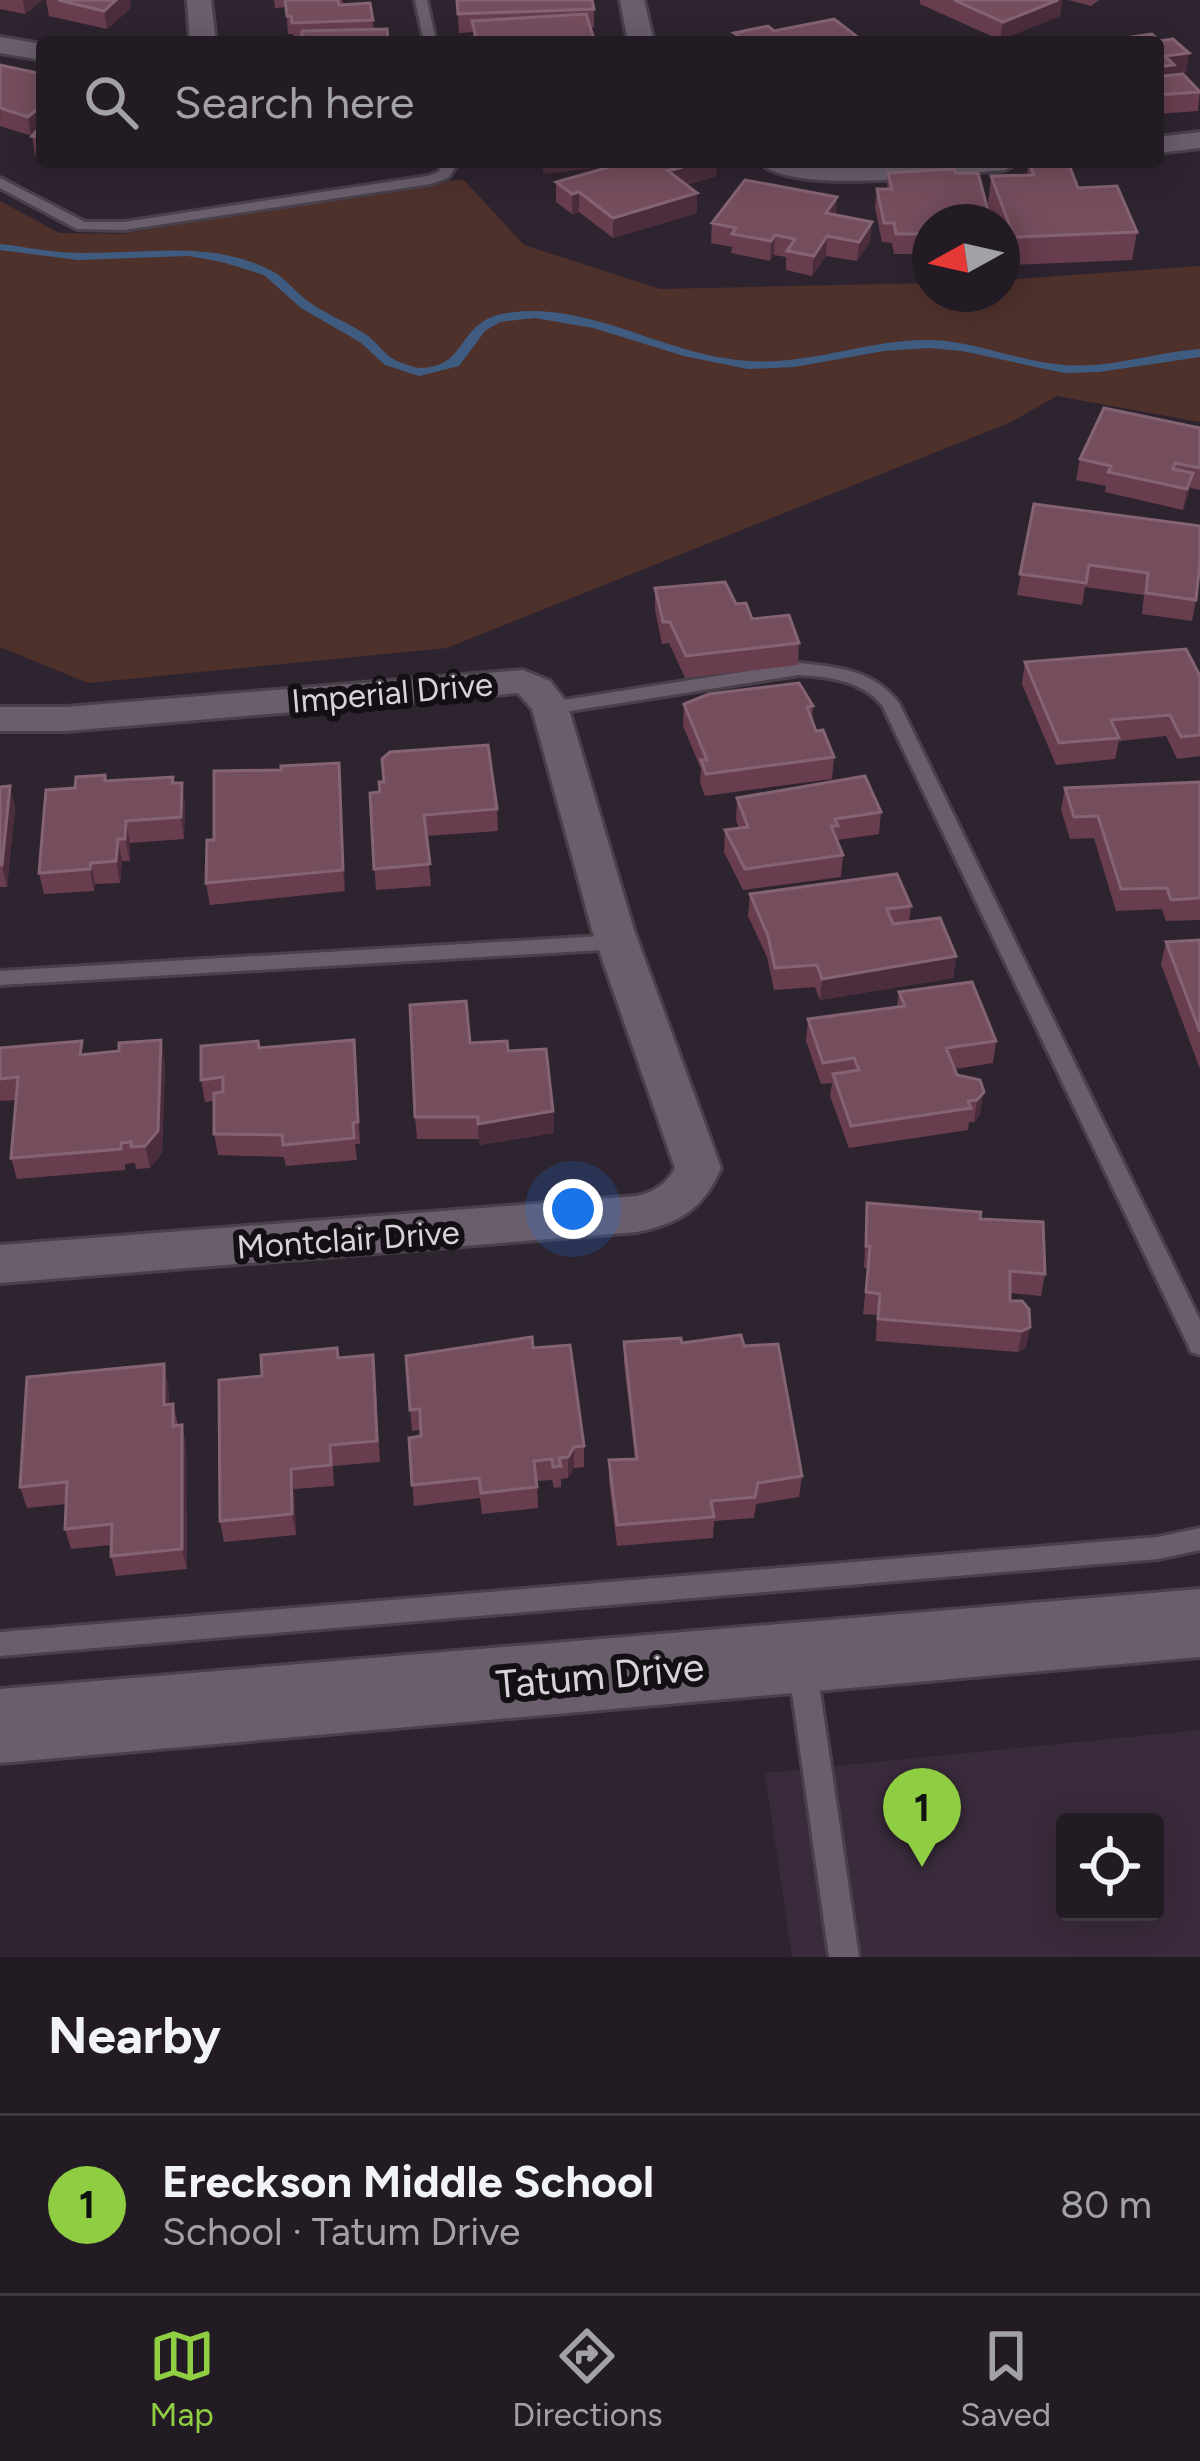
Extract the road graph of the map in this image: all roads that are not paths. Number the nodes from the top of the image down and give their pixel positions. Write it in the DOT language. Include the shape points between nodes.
graph roads {
  1 [pos="200,0"];
  2 [pos="421,0"];
  3 [pos="632,0"];
  4 [pos="203,36"];
  5 [pos="429,36"];
  6 [pos="640,36"];
  7 [pos="0,45"];
  8 [pos="36,51"];
  9 [pos="1200,140"];
  10 [pos="1164,144"];
  11 [pos="448,168"];
  12 [pos="786,168"];
  13 [pos="900,168"];
  14 [pos="0,182"];
  15 [pos="551,708"];
  16 [pos="0,719"];
  17 [pos="618,942"];
  18 [pos="0,978"];
  19 [pos="0,1264"];
  20 [pos="1200,1345"];
  21 [pos="1200,1539"];
  22 [pos="1200,1623"];
  23 [pos="0,1644"];
  24 [pos="801,1657"];
  25 [pos="0,1726"];
  26 [pos="844,1957"];
  1 -- 4 [label="street"];
  2 -- 5 [label="lane"];
  3 -- 6 [label="street"];
  7 -- 8 [label="street"];
  9 -- 10 [label="street"];
  11 -- 14 [label="lane" via="431,180 124,226 82,226"];
  12 -- 13 [label="street"];
  15 -- 16 [label="street, Imperial Drive" via="538,687 523,681"];
  15 -- 17 [label="street"];
  15 -- 20 [label="lane" via="800,670 843,673 879,690"];
  17 -- 18 [label="lane"];
  17 -- 19 [label="street, Montclair Drive" via="676,1116 695,1150 689,1190 666,1208 572,1222"];
  21 -- 23 [label="lane"];
  22 -- 24 [label="street, Tatum Drive"];
  24 -- 25 [label="street, Tatum Drive"];
  24 -- 26 [label="lane"];
}
